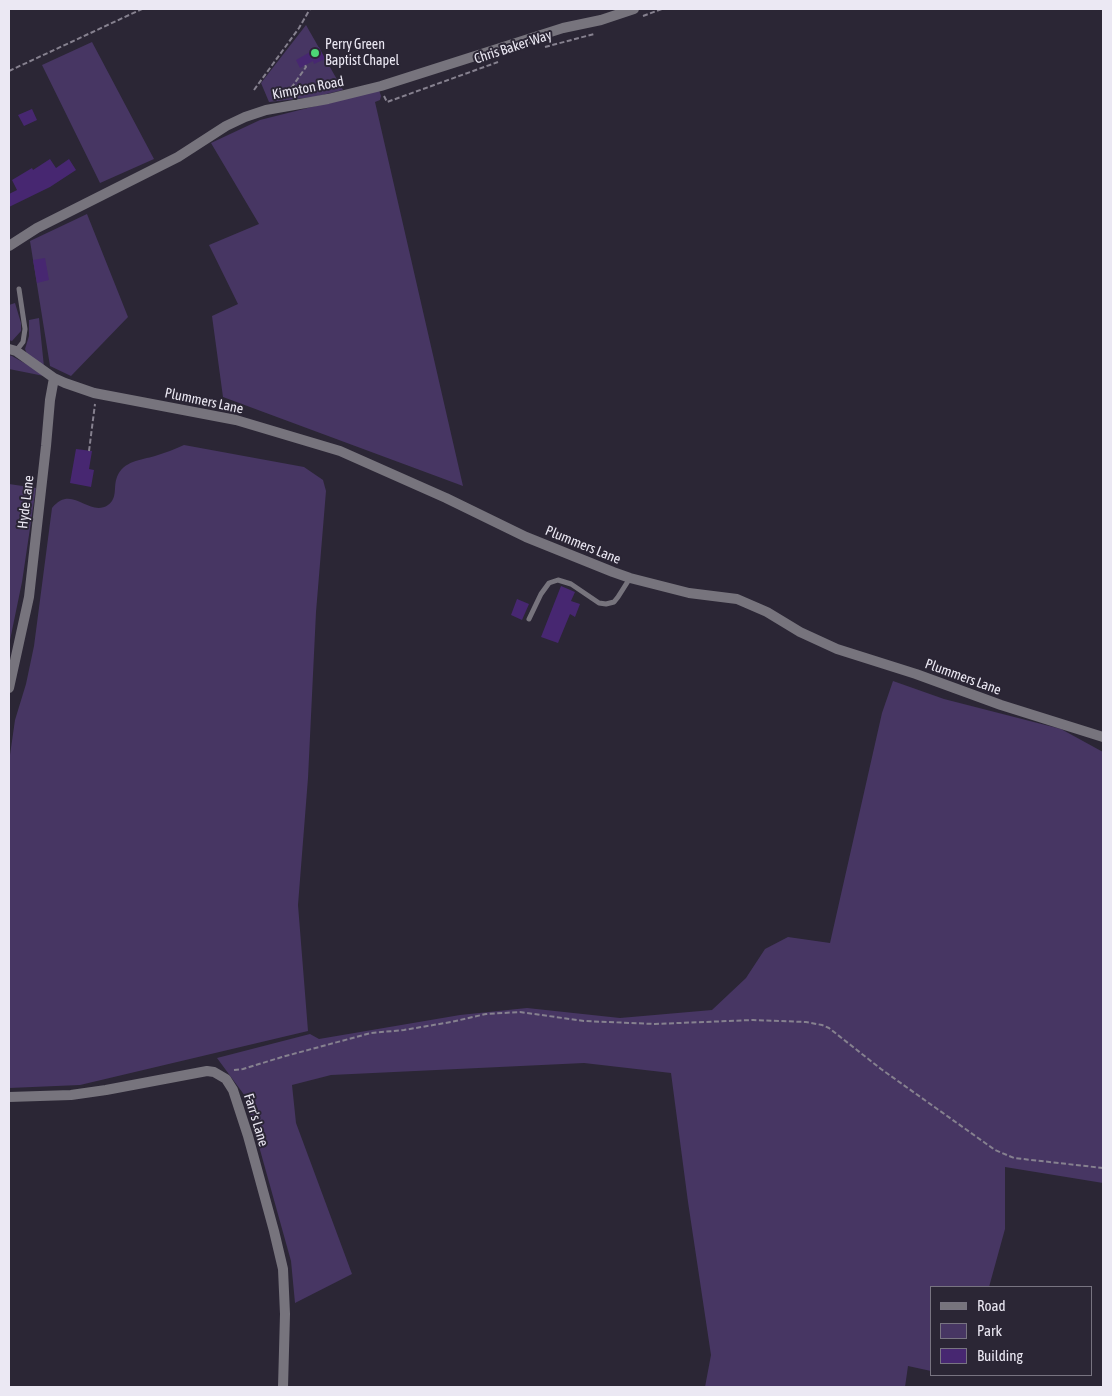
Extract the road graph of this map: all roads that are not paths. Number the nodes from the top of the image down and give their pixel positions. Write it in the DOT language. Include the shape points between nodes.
graph roads {
  1 [pos="636,14"];
  2 [pos="9,246"];
  3 [pos="19,289"];
  4 [pos="12,350"];
  5 [pos="54,378"];
  6 [pos="630,578"];
  7 [pos="529,619"];
  8 [pos="9,688"];
  9 [pos="1103,737"];
  10 [pos="9,1098"];
  11 [pos="283,1387"];
  1 -- 2 [label="street, Kimpton Road" via="563,28 381,86 245,117 178,157 37,228"];
  3 -- 4 [label="lane" via="25,329 23,342"];
  4 -- 5 [label="street, Plummers Lane"];
  5 -- 6 [label="street, Plummers Lane" via="94,393 236,420 340,451 526,537"];
  5 -- 8 [label="street, Hyde Lane" via="28,598"];
  6 -- 7 [label="lane" via="614,602 606,604 599,603 572,584 558,580 549,583"];
  6 -- 9 [label="street, Plummers Lane" via="689,593 737,599 837,649"];
  10 -- 11 [label="street, Farr's Lane" via="106,1090 207,1071 226,1079 233,1090 248,1136 283,1269"];
}
